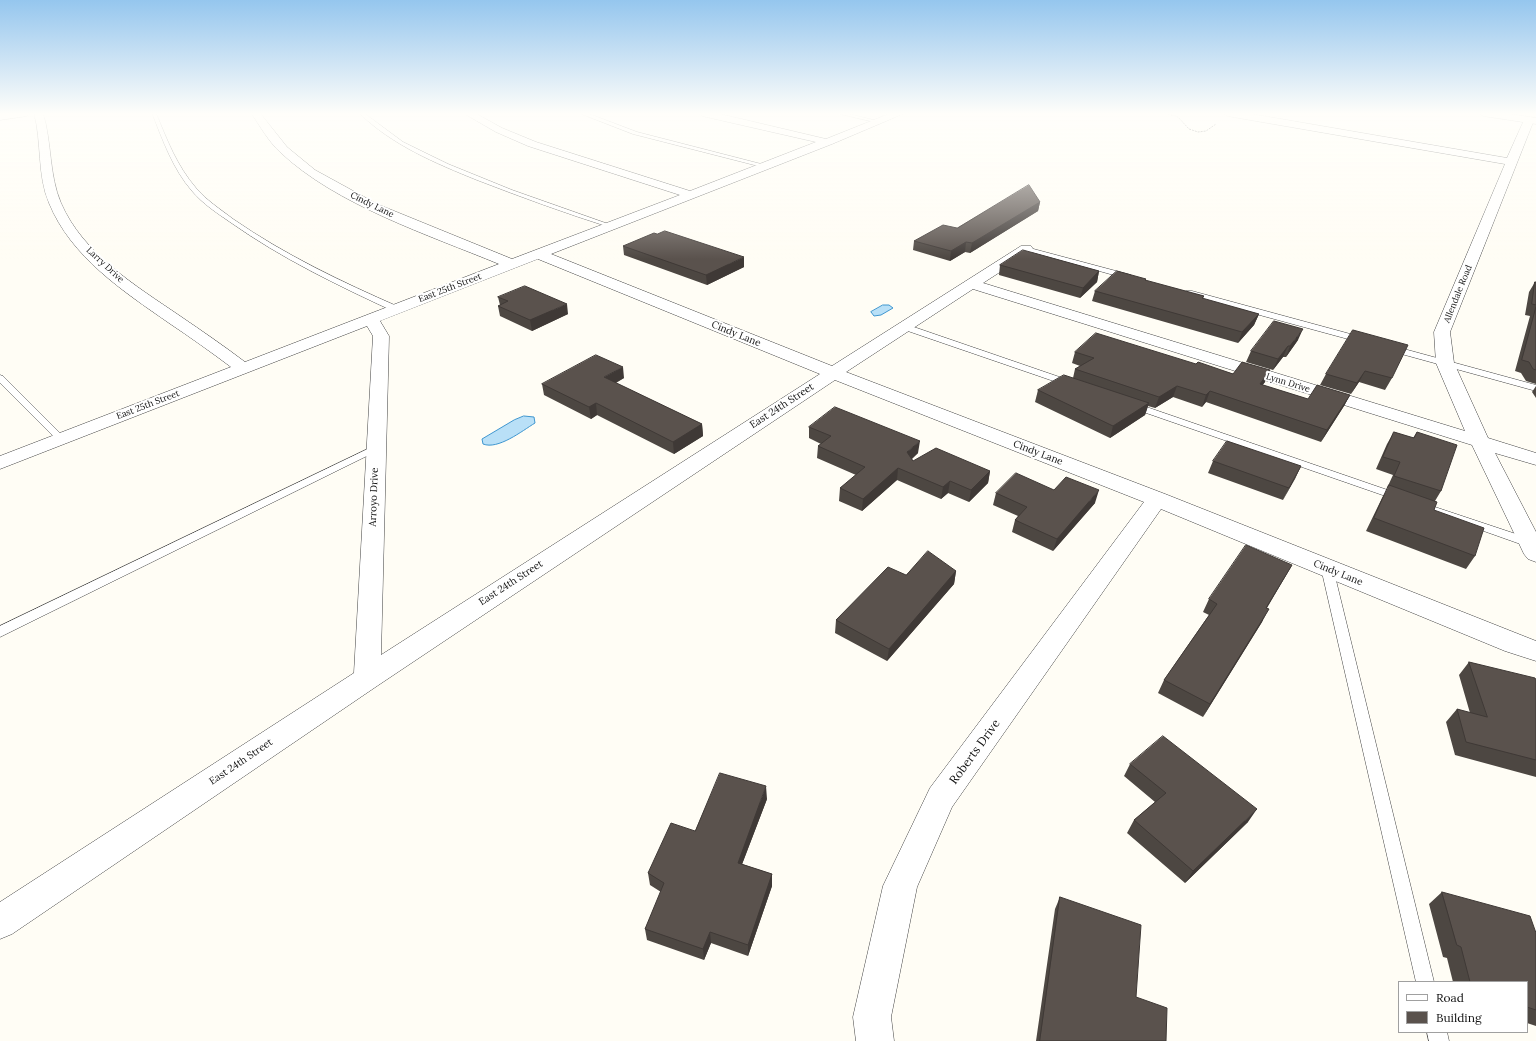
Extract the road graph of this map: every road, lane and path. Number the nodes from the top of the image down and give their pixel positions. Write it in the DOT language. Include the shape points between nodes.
graph roads {
  1 [pos="46,162"];
  2 [pos="174,162"];
  3 [pos="299,162"];
  4 [pos="435,162"];
  5 [pos="584,162"];
  6 [pos="748,162"];
  7 [pos="777,162"];
  8 [pos="1510,162"];
  9 [pos="766,166"];
  10 [pos="692,195"];
  11 [pos="611,226"];
  12 [pos="1026,249"];
  13 [pos="539,254"];
  14 [pos="511,264"];
  15 [pos="1133,278"];
  16 [pos="972,284"];
  17 [pos="1178,290"];
  18 [pos="396,309"];
  19 [pos="371,318"];
  20 [pos="905,327"];
  21 [pos="1369,342"];
  22 [pos="1384,346"];
  23 [pos="1445,363"];
  24 [pos="243,368"];
  25 [pos="833,373"];
  26 [pos="0,378"];
  27 [pos="1078,387"];
  28 [pos="1536,388"];
  29 [pos="1124,402"];
  30 [pos="61,439"];
  31 [pos="1480,442"];
  32 [pos="376,448"];
  33 [pos="1536,459"];
  34 [pos="0,463"];
  35 [pos="1157,500"];
  36 [pos="1533,549"];
  37 [pos="1327,568"];
  38 [pos="0,632"];
  39 [pos="1536,651"];
  40 [pos="367,678"];
  41 [pos="0,922"];
  42 [pos="1425,981"];
  43 [pos="875,1041"];
  1 -- 24 [label="street, Larry Drive" via="47,180 55,202 67,225 92,256 128,287"];
  2 -- 18 [label="lane" via="192,188 239,226 336,283"];
  3 -- 14 [label="street, Cindy Lane" via="311,172 373,207"];
  4 -- 11 [label="lane" via="503,189"];
  5 -- 10 [label="street"];
  6 -- 9 [label="lane"];
  7 -- 9 [label="street, East 25th Street"];
  8 -- 23 [label="street, Allendale Road" via="1442,332"];
  9 -- 10 [label="street, East 25th Street"];
  10 -- 11 [label="street, East 25th Street"];
  11 -- 13 [label="street, East 25th Street"];
  12 -- 15 [label="lane"];
  12 -- 16 [label="street, East 24th Street"];
  13 -- 14 [label="street, East 25th Street"];
  13 -- 25 [label="street, Cindy Lane"];
  14 -- 18 [label="street, East 25th Street"];
  16 -- 20 [label="street, East 24th Street"];
  16 -- 31 [label="street, Lynn Drive"];
  17 -- 21 [label="lane"];
  18 -- 19 [label="street, East 25th Street"];
  19 -- 24 [label="street, East 25th Street"];
  19 -- 32 [label="street, Arroyo Drive" via="381,336"];
  20 -- 25 [label="street, East 24th Street"];
  20 -- 27 [label="lane"];
  22 -- 23 [label="lane"];
  23 -- 28 [label="lane"];
  23 -- 31 [label="street, Allendale Road"];
  24 -- 30 [label="street, East 25th Street"];
  25 -- 35 [label="street, Cindy Lane"];
  25 -- 40 [label="street, East 24th Street"];
  26 -- 30 [label="lane"];
  29 -- 36 [label="lane"];
  30 -- 34 [label="street, East 25th Street"];
  31 -- 33 [label="street, Lynn Drive"];
  31 -- 36 [label="street, Allendale Road"];
  32 -- 38 [label="lane"];
  32 -- 40 [label="street, Arroyo Drive"];
  35 -- 37 [label="street, Cindy Lane"];
  35 -- 43 [label="street, Roberts Drive" via="941,798 900,886 872,1017"];
  37 -- 39 [label="street, Cindy Lane"];
  37 -- 42 [label="lane"];
  40 -- 41 [label="street, East 24th Street"];
}
